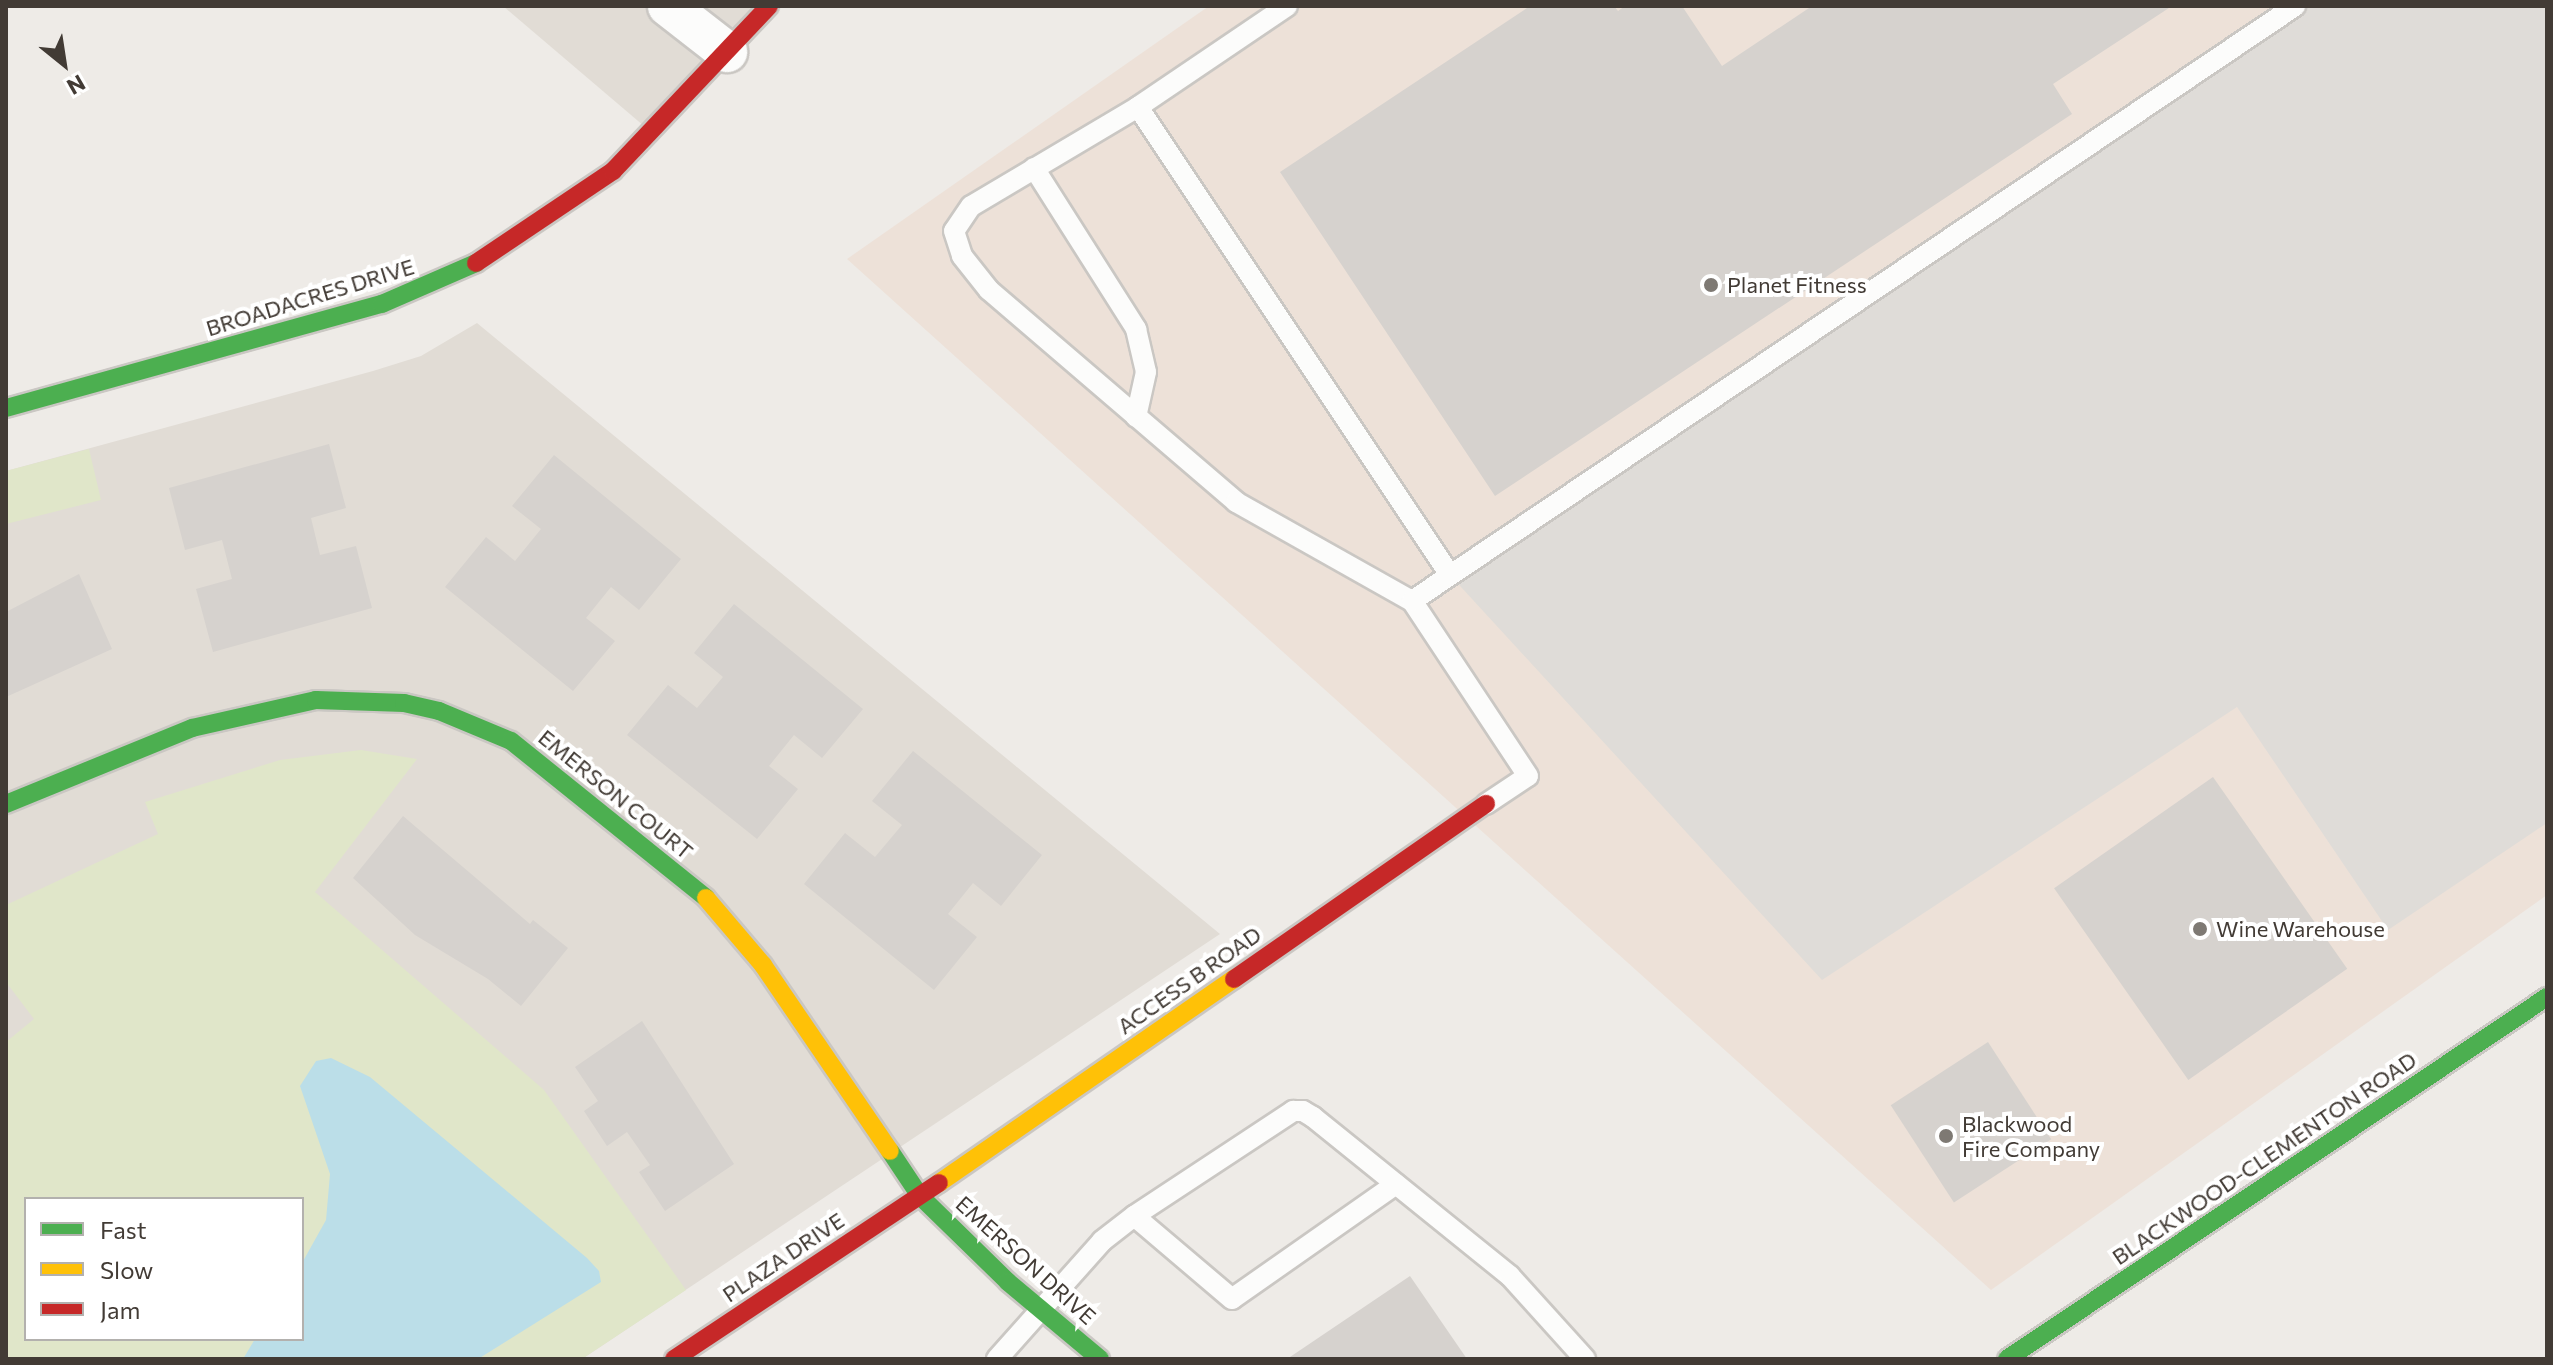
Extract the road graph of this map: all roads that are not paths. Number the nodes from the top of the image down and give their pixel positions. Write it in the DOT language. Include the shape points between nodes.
graph roads {
  1 [pos="668,6"];
  2 [pos="769,6"];
  3 [pos="1287,6"];
  4 [pos="2295,6"];
  5 [pos="727,52"];
  6 [pos="1138,107"];
  7 [pos="1034,168"];
  8 [pos="6,408"];
  9 [pos="1136,417"];
  10 [pos="1450,575"];
  11 [pos="1412,601"];
  12 [pos="6,804"];
  13 [pos="1486,804"];
  14 [pos="2547,997"];
  15 [pos="1396,1184"];
  16 [pos="920,1196"];
  17 [pos="1134,1216"];
  18 [pos="1039,1308"];
  19 [pos="674,1359"];
  20 [pos="997,1359"];
  21 [pos="1100,1359"];
  22 [pos="1585,1359"];
  23 [pos="2007,1359"];
  1 -- 5 [label="street"];
  2 -- 5 [label="street, BROADACRES DRIVE"];
  3 -- 6 [label="lane"];
  4 -- 10 [label="lane"];
  5 -- 8 [label="street, BROADACRES DRIVE" via="601,180 533,231 447,279 341,317"];
  6 -- 7 [label="lane"];
  6 -- 10 [label="lane"];
  7 -- 9 [label="lane" via="1136,329 1146,372"];
  7 -- 9 [label="lane" via="971,206 954,231 962,256 989,290"];
  9 -- 11 [label="lane" via="1236,502"];
  10 -- 11 [label="lane"];
  11 -- 13 [label="lane" via="1528,776"];
  12 -- 16 [label="street, EMERSON COURT" via="148,744 280,705 372,699 439,711 481,727 543,763 712,903 763,965"];
  13 -- 16 [label="street, ACCESS B ROAD"];
  14 -- 23 [label="street, BLACKWOOD-CLEMENTON ROAD"];
  15 -- 17 [label="lane" via="1313,1117 1293,1111"];
  15 -- 17 [label="lane" via="1232,1299"];
  15 -- 22 [label="lane" via="1510,1276"];
  16 -- 18 [label="street, EMERSON DRIVE"];
  16 -- 19 [label="street, PLAZA DRIVE"];
  17 -- 18 [label="lane" via="1102,1241"];
  18 -- 20 [label="lane"];
  18 -- 21 [label="street, EMERSON DRIVE"];
}
